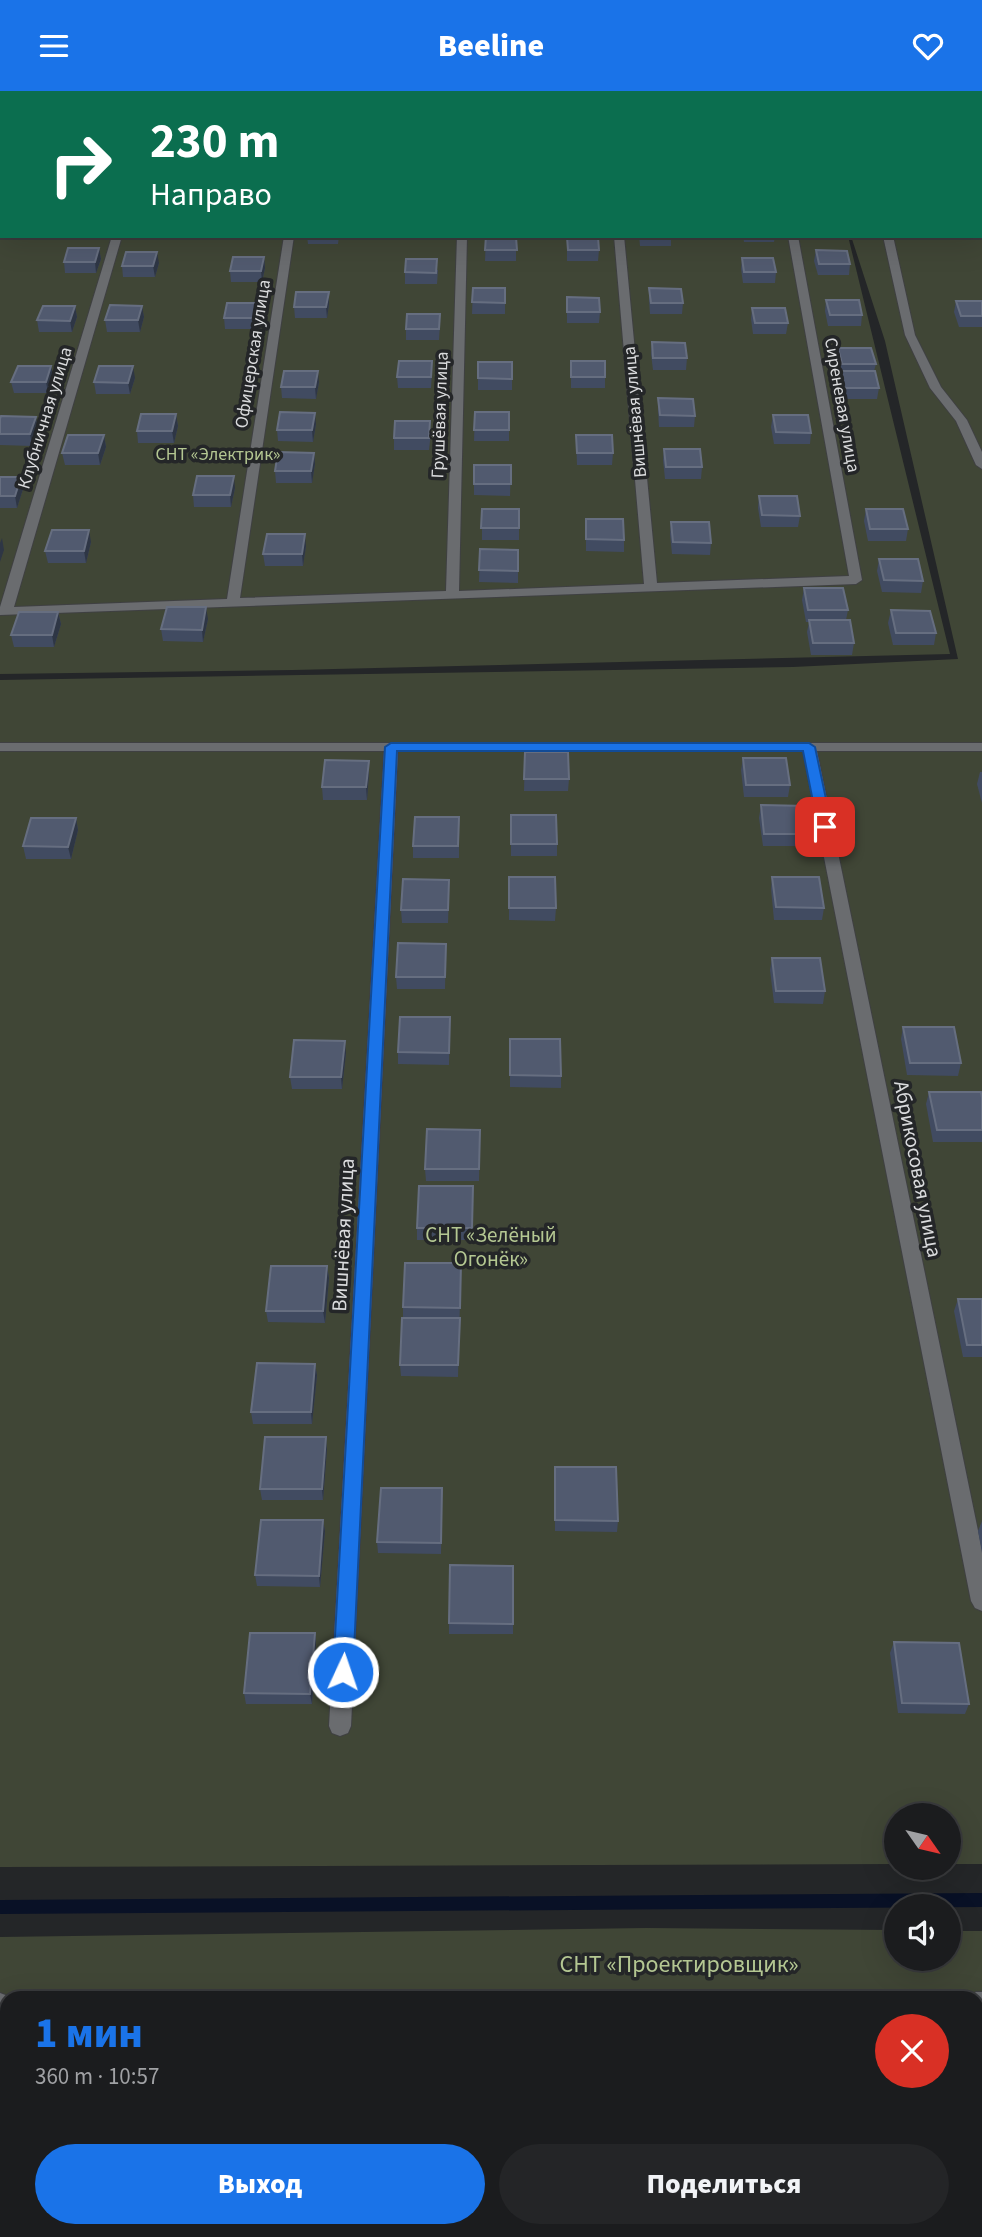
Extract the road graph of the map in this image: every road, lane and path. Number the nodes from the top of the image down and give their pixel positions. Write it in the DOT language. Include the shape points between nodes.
graph roads {
  1 [pos="116,238"];
  2 [pos="289,238"];
  3 [pos="462,238"];
  4 [pos="619,238"];
  5 [pos="793,238"];
  6 [pos="888,238"];
  7 [pos="982,465"];
  8 [pos="652,587"];
  9 [pos="452,594"];
  10 [pos="233,602"];
  11 [pos="3,610"];
  12 [pos="0,747"];
  13 [pos="391,747"];
  14 [pos="809,747"];
  15 [pos="982,747"];
  16 [pos="982,1601"];
  17 [pos="340,1726"];
  1 -- 11 [label="street, Клубничная улица"];
  2 -- 10 [label="street, Офицерская улица"];
  3 -- 9 [label="street, Грушёвая улица"];
  4 -- 8 [label="street, Вишнёвая улица"];
  5 -- 8 [label="street, Сиреневая улица" via="856,580"];
  6 -- 7 [label="street" via="909,335 936,388 961,420"];
  8 -- 9 [label="street"];
  9 -- 10 [label="street"];
  10 -- 11 [label="street"];
  12 -- 13 [label="street"];
  13 -- 14 [label="street"];
  13 -- 17 [label="street, Вишнёвая улица"];
  14 -- 15 [label="street"];
  14 -- 16 [label="street, Абрикосовая улица"];
}
